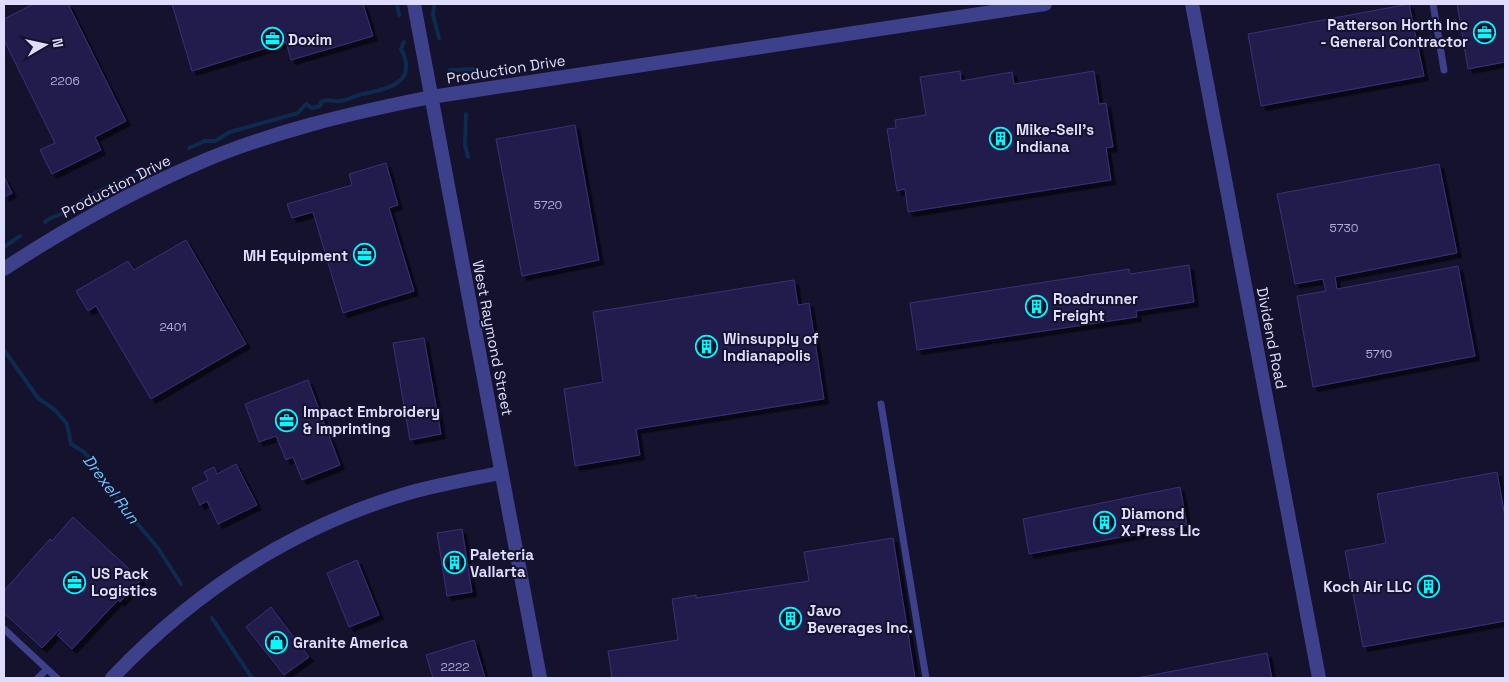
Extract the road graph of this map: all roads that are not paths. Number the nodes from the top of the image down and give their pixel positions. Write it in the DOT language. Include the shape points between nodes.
graph roads {
  1 [pos="414,4"];
  2 [pos="1046,4"];
  3 [pos="1192,4"];
  4 [pos="1433,4"];
  5 [pos="1444,70"];
  6 [pos="431,98"];
  7 [pos="4,269"];
  8 [pos="880,404"];
  9 [pos="501,473"];
  10 [pos="4,629"];
  11 [pos="47,669"];
  12 [pos="38,678"];
  13 [pos="57,678"];
  14 [pos="112,678"];
  15 [pos="540,678"];
  16 [pos="926,678"];
  17 [pos="1319,678"];
  1 -- 6 [label="street, West Raymond Street"];
  2 -- 6 [label="street, Production Drive"];
  3 -- 17 [label="street, Dividend Road"];
  4 -- 5 [label="lane"];
  6 -- 7 [label="street, Production Drive" via="337,118 194,164 100,210"];
  6 -- 9 [label="street, West Raymond Street"];
  8 -- 16 [label="lane"];
  9 -- 14 [label="street" via="430,487 378,503 279,547 199,598 158,632"];
  9 -- 15 [label="street, West Raymond Street"];
  10 -- 11 [label="lane"];
  11 -- 12 [label="lane"];
  11 -- 13 [label="lane"];
}
